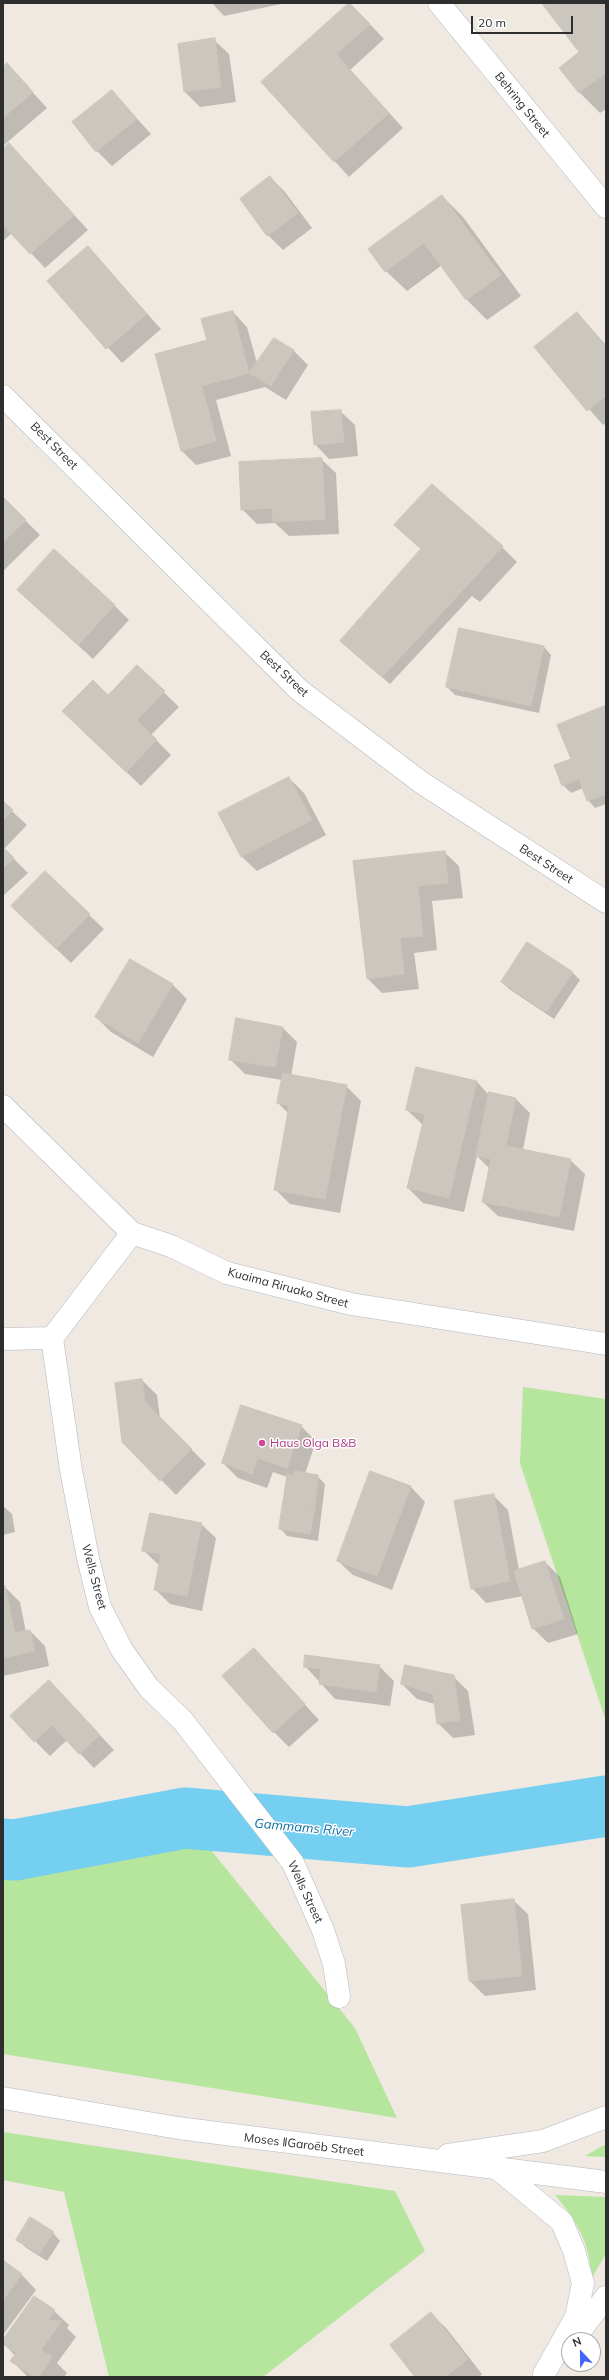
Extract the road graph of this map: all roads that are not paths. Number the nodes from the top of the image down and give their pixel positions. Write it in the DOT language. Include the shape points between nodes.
graph roads {
  1 [pos="439,3"];
  2 [pos="606,207"];
  3 [pos="3,396"];
  4 [pos="606,902"];
  5 [pos="3,1106"];
  6 [pos="132,1233"];
  7 [pos="52,1338"];
  8 [pos="3,1339"];
  9 [pos="606,1344"];
  10 [pos="339,1997"];
  11 [pos="3,2098"];
  12 [pos="606,2117"];
  13 [pos="415,2160"];
  14 [pos="498,2169"];
  15 [pos="606,2182"];
  16 [pos="606,2297"];
  17 [pos="579,2332"];
  18 [pos="561,2354"];
  19 [pos="543,2376"];
  1 -- 2 [label="street, Behring Street"];
  3 -- 4 [label="street, Best Street" via="299,690 422,783"];
  5 -- 6 [label="street, Kuaima Riruako Street"];
  6 -- 7 [label="street"];
  6 -- 9 [label="street, Kuaima Riruako Street" via="171,1246 227,1273 278,1287 351,1304"];
  7 -- 8 [label="street"];
  7 -- 10 [label="street, Wells Street" via="70,1470 100,1607 122,1650 149,1688 183,1721 293,1863 323,1930 334,1964"];
  11 -- 13 [label="street, Moses ǁGaroëb Street" via="178,2128"];
  12 -- 13 [label="street" via="543,2141"];
  13 -- 14 [label="street, Moses ǁGaroëb Street"];
  14 -- 15 [label="street, Moses ǁGaroëb Street"];
  14 -- 19 [label="street" via="562,2222 583,2283 576,2317"];
  16 -- 17 [label="street"];
  18 -- 19 [label="street"];
}
